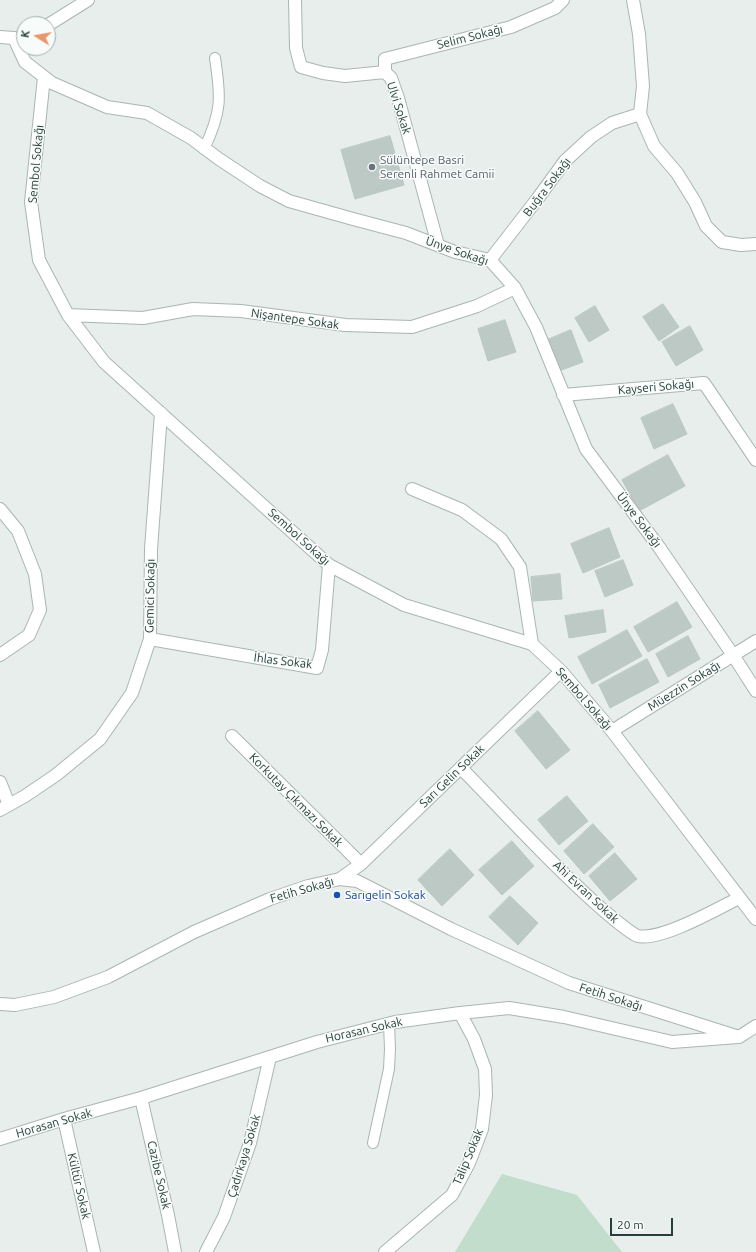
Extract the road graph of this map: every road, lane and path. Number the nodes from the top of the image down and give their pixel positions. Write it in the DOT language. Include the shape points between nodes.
graph roads {
  1 [pos="88,0"];
  2 [pos="295,0"];
  3 [pos="563,0"];
  4 [pos="633,0"];
  5 [pos="56,20"];
  6 [pos="0,37"];
  7 [pos="16,41"];
  8 [pos="24,56"];
  9 [pos="215,58"];
  10 [pos="386,72"];
  11 [pos="44,77"];
  12 [pos="640,114"];
  13 [pos="204,149"];
  14 [pos="756,244"];
  15 [pos="438,246"];
  16 [pos="490,260"];
  17 [pos="515,288"];
  18 [pos="68,316"];
  19 [pos="563,395"];
  20 [pos="161,413"];
  21 [pos="756,460"];
  22 [pos="412,489"];
  23 [pos="0,509"];
  24 [pos="328,565"];
  25 [pos="150,640"];
  26 [pos="756,641"];
  27 [pos="532,644"];
  28 [pos="0,655"];
  29 [pos="733,655"];
  30 [pos="561,671"];
  31 [pos="756,691"];
  32 [pos="612,731"];
  33 [pos="232,736"];
  34 [pos="461,768"];
  35 [pos="0,782"];
  36 [pos="4,808"];
  37 [pos="361,864"];
  38 [pos="340,879"];
  39 [pos="739,898"];
  40 [pos="756,919"];
  41 [pos="0,1004"];
  42 [pos="460,1012"];
  43 [pos="389,1023"];
  44 [pos="756,1026"];
  45 [pos="739,1037"];
  46 [pos="270,1057"];
  47 [pos="141,1098"];
  48 [pos="64,1119"];
  49 [pos="0,1139"];
  50 [pos="373,1143"];
  51 [pos="94,1252"];
  52 [pos="176,1252"];
  53 [pos="206,1252"];
  54 [pos="385,1252"];
  1 -- 5 [label="street"];
  2 -- 10 [label="street, Ulvi Sokak" via="296,48 301,66 345,76"];
  3 -- 10 [label="street, Selim Sokağı" via="555,8 511,27 385,59"];
  4 -- 12 [label="street" via="643,86"];
  6 -- 7 [label="street, Ünye Sokağı" via="14,38"];
  8 -- 11 [label="street, Ünye Sokağı" via="25,62"];
  9 -- 13 [label="lane" via="220,90 219,104 213,130"];
  10 -- 15 [label="street, Ulvi Sokak" via="391,78 398,98"];
  11 -- 13 [label="street, Ünye Sokağı" via="107,107 147,114 190,138"];
  11 -- 18 [label="street, Sembol Sokağı" via="31,202 39,260"];
  12 -- 14 [label="street" via="654,146 677,173 696,202 706,226 722,242 741,246"];
  12 -- 16 [label="street, Buğra Sokağı" via="612,123 591,136 565,161"];
  13 -- 15 [label="street, Ünye Sokağı" via="260,186 289,201 406,233"];
  15 -- 16 [label="street, Ünye Sokağı"];
  16 -- 17 [label="street, Ünye Sokağı"];
  17 -- 18 [label="street, Nişantepe Sokak" via="477,306 412,327 345,325 241,311 193,309 143,318"];
  17 -- 19 [label="street, Ünye Sokağı" via="536,327"];
  18 -- 20 [label="street, Sembol Sokağı" via="104,362"];
  19 -- 21 [label="street, Kayseri Sokağı" via="704,383"];
  19 -- 29 [label="street, Ünye Sokağı" via="586,449 659,547"];
  20 -- 24 [label="street, Sembol Sokağı"];
  20 -- 25 [label="street, Gemici Sokağı" via="151,549"];
  22 -- 27 [label="street" via="462,510 502,539 520,567"];
  23 -- 28 [label="street" via="18,531 35,574 40,610 28,635"];
  24 -- 25 [label="street, İhlas Sokak" via="322,650 317,668"];
  24 -- 27 [label="street, Sembol Sokağı" via="404,605"];
  25 -- 36 [label="street, Gemici Sokağı" via="132,693 100,739 56,775"];
  26 -- 29 [label="street, Müezzin Sokağı"];
  27 -- 30 [label="street, Sembol Sokağı"];
  29 -- 31 [label="street, Ünye Sokağı"];
  29 -- 32 [label="street, Müezzin Sokağı"];
  30 -- 32 [label="street, Sembol Sokağı"];
  30 -- 34 [label="street, Sarı Gelin Sokak"];
  32 -- 39 [label="street, Sembol Sokağı"];
  33 -- 37 [label="street, Korkutay Çıkmazı Sokak"];
  34 -- 37 [label="street, Sarı Gelin Sokak"];
  34 -- 39 [label="street, Ahi Evran Sokak" via="584,893 613,919 638,936 666,933"];
  35 -- 36 [label="street"];
  37 -- 38 [label="street, Sarı Gelin Sokak"];
  38 -- 41 [label="street, Fetih Sokağı" via="308,886 270,899 194,932 101,980 54,997 15,1005"];
  38 -- 45 [label="street, Fetih Sokağı" via="357,881 451,929 569,983"];
  39 -- 40 [label="street, Sembol Sokağı"];
  42 -- 43 [label="street, Horasan Sokak"];
  42 -- 45 [label="street, Horasan Sokak" via="509,1008 564,1017 672,1042"];
  42 -- 54 [label="street, Talip Sokak" via="485,1069 486,1095 482,1129 469,1163 452,1195"];
  43 -- 46 [label="street, Horasan Sokak"];
  43 -- 50 [label="lane" via="389,1069"];
  44 -- 45 [label="street"];
  46 -- 47 [label="street, Horasan Sokak"];
  46 -- 53 [label="street, Çadırkaya Sokak" via="250,1143 224,1217"];
  47 -- 48 [label="street, Horasan Sokak"];
  47 -- 52 [label="street, Cazibe Sokak"];
  48 -- 49 [label="street, Horasan Sokak"];
  48 -- 51 [label="street, Kültür Sokak"];
}
